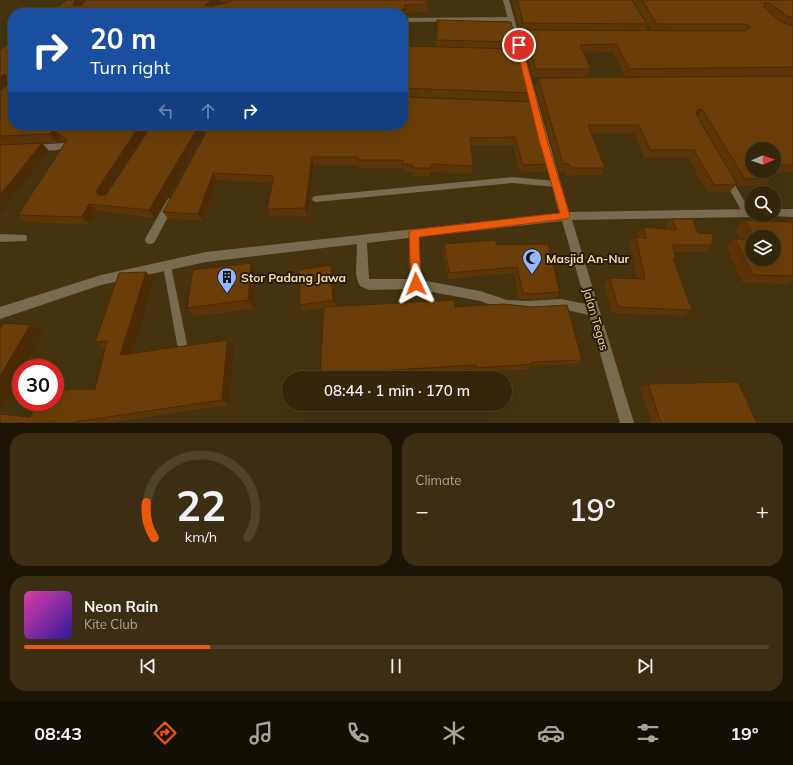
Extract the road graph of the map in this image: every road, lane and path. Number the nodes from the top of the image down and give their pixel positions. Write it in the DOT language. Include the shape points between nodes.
graph roads {
  1 [pos="506,0"];
  2 [pos="512,19"];
  3 [pos="408,20"];
  4 [pos="65,146"];
  5 [pos="22,149"];
  6 [pos="724,174"];
  7 [pos="556,184"];
  8 [pos="176,192"];
  9 [pos="316,199"];
  10 [pos="745,206"];
  11 [pos="745,213"];
  12 [pos="781,213"];
  13 [pos="793,213"];
  14 [pos="566,216"];
  15 [pos="414,233"];
  16 [pos="0,238"];
  17 [pos="22,238"];
  18 [pos="362,239"];
  19 [pos="150,240"];
  20 [pos="167,266"];
  21 [pos="416,284"];
  22 [pos="594,311"];
  23 [pos="0,313"];
  24 [pos="182,344"];
  25 [pos="627,423"];
  1 -- 2 [label="street, Jalan Tegas"];
  2 -- 3 [label="lane"];
  2 -- 7 [label="street, Jalan Tegas" via="520,35 518,54 533,82 532,106"];
  4 -- 5 [label="street"];
  6 -- 10 [label="lane"];
  7 -- 9 [label="lane" via="512,180"];
  7 -- 14 [label="street, Jalan Tegas"];
  8 -- 19 [label="street"];
  11 -- 14 [label="street"];
  12 -- 13 [label="street"];
  14 -- 15 [label="street"];
  14 -- 22 [label="street, Jalan Tegas"];
  15 -- 18 [label="street"];
  15 -- 21 [label="street"];
  16 -- 17 [label="street"];
  18 -- 20 [label="street" via="206,258"];
  18 -- 21 [label="street" via="364,282 369,285"];
  20 -- 23 [label="street" via="101,280"];
  20 -- 24 [label="lane"];
  21 -- 22 [label="street" via="480,296 507,305 561,304"];
  22 -- 25 [label="street, Jalan Tegas"];
}
